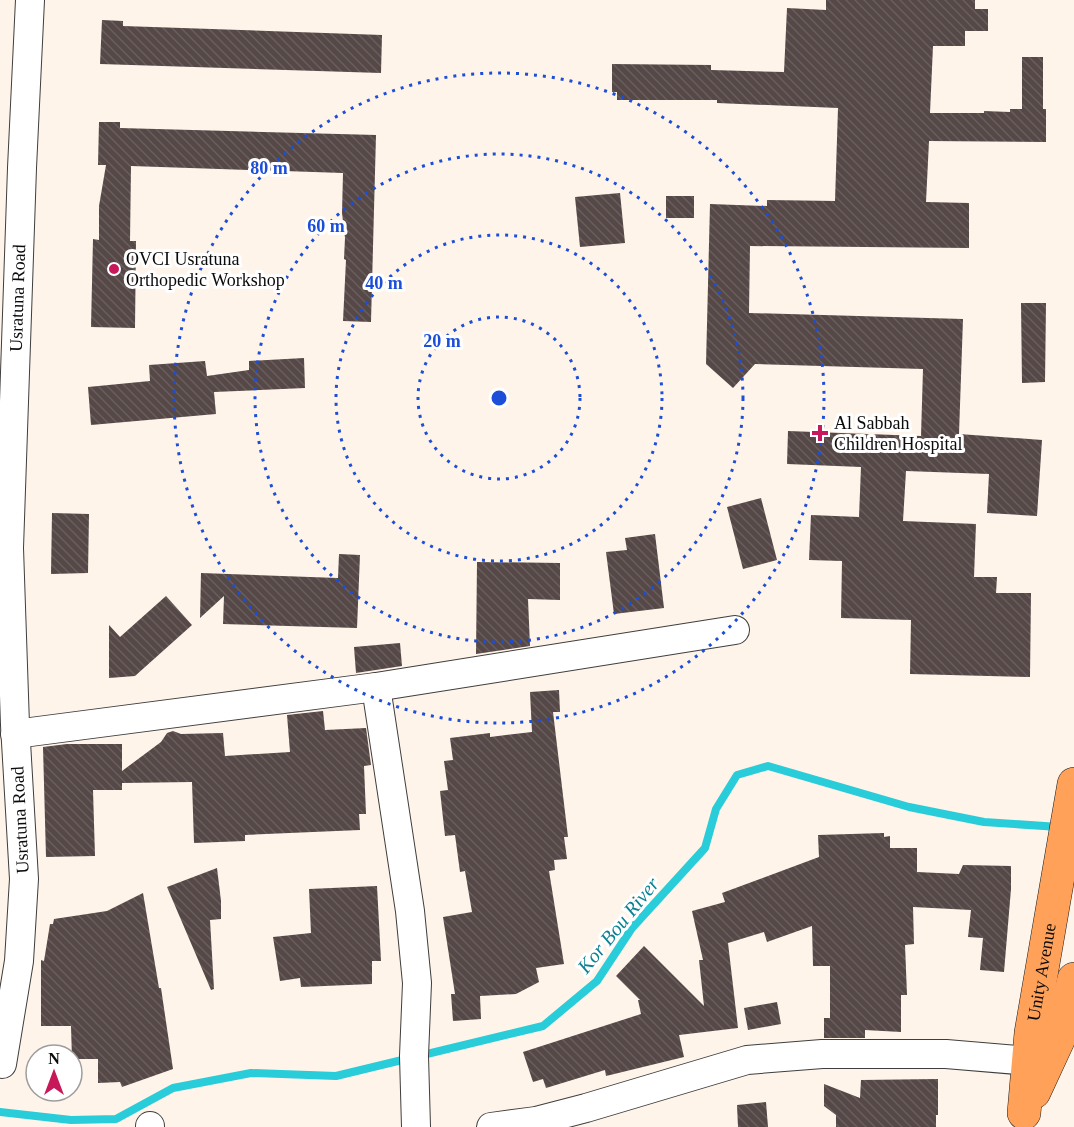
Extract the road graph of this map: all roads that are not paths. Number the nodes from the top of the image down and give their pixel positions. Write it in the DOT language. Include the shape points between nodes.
graph roads {
  1 [pos="30,0"];
  2 [pos="11,195"];
  3 [pos="735,630"];
  4 [pos="376,687"];
  5 [pos="15,734"];
  6 [pos="1074,784"];
  7 [pos="1074,979"];
  8 [pos="1029,1061"];
  9 [pos="2,1064"];
  10 [pos="1021,1120"];
  11 [pos="416,1127"];
  12 [pos="491,1127"];
  1 -- 2 [label="street, Usratuna Road"];
  2 -- 5 [label="street, Usratuna Road" via="9,548"];
  3 -- 4 [label="street"];
  4 -- 5 [label="street"];
  4 -- 11 [label="street" via="416,971"];
  5 -- 9 [label="street, Usratuna Road" via="24,879 19,961"];
  6 -- 8 [label="main road, Unity Avenue"];
  7 -- 10 [label="main road, Unity Avenue" via="1059,1038"];
  8 -- 10 [label="main road, Unity Avenue"];
  8 -- 12 [label="street" via="946,1054 822,1054 747,1060 586,1108"];
}
